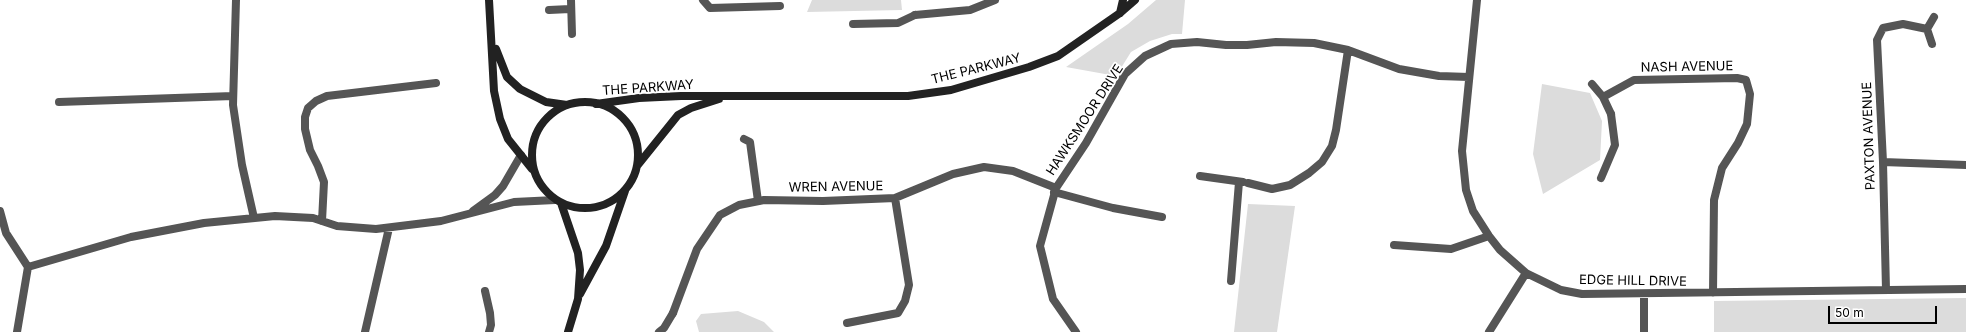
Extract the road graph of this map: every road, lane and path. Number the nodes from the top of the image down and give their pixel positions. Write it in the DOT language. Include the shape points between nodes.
graph roads {
  1 [pos="236,0"];
  2 [pos="489,0"];
  3 [pos="571,0"];
  4 [pos="703,0"];
  5 [pos="995,0"];
  6 [pos="1123,0"];
  7 [pos="1135,0"];
  8 [pos="1477,0"];
  9 [pos="780,6"];
  10 [pos="570,9"];
  11 [pos="549,10"];
  12 [pos="1120,13"];
  13 [pos="1934,17"];
  14 [pos="853,24"];
  15 [pos="1927,29"];
  16 [pos="572,34"];
  17 [pos="492,38"];
  18 [pos="1932,44"];
  19 [pos="1348,50"];
  20 [pos="1469,77"];
  21 [pos="436,83"];
  22 [pos="1592,84"];
  23 [pos="234,96"];
  24 [pos="726,97"];
  25 [pos="1603,97"];
  26 [pos="59,102"];
  27 [pos="596,104"];
  28 [pos="568,105"];
  29 [pos="744,139"];
  30 [pos="521,155"];
  31 [pos="1883,162"];
  32 [pos="1966,165"];
  33 [pos="637,166"];
  34 [pos="534,171"];
  35 [pos="1200,176"];
  36 [pos="1602,178"];
  37 [pos="1239,182"];
  38 [pos="625,190"];
  39 [pos="1055,190"];
  40 [pos="895,198"];
  41 [pos="758,201"];
  42 [pos="558,202"];
  43 [pos="0,211"];
  44 [pos="470,213"];
  45 [pos="1162,217"];
  46 [pos="254,218"];
  47 [pos="322,221"];
  48 [pos="389,228"];
  49 [pos="1489,236"];
  50 [pos="1394,245"];
  51 [pos="28,267"];
  52 [pos="1526,273"];
  53 [pos="1231,281"];
  54 [pos="1966,289"];
  55 [pos="1886,290"];
  56 [pos="485,291"];
  57 [pos="1713,293"];
  58 [pos="1644,294"];
  59 [pos="578,299"];
  60 [pos="847,322"];
  61 [pos="17,332"];
  62 [pos="365,332"];
  63 [pos="489,332"];
  64 [pos="568,332"];
  65 [pos="659,332"];
  66 [pos="1076,332"];
  67 [pos="1489,332"];
  68 [pos="1644,332"];
  1 -- 23 [label="street"];
  2 -- 17 [label="street"];
  3 -- 10 [label="street"];
  4 -- 9 [label="street" via="710,8"];
  5 -- 14 [label="street" via="970,10 915,15 898,23"];
  6 -- 12 [label="street"];
  7 -- 12 [label="street, THE PARKWAY"];
  8 -- 20 [label="street, EDGE HILL DRIVE"];
  10 -- 11 [label="street"];
  10 -- 16 [label="street"];
  12 -- 24 [label="street, THE PARKWAY" via="1058,56 951,90 908,96"];
  13 -- 15 [label="street"];
  15 -- 18 [label="street"];
  15 -- 31 [label="street, PAXTON AVENUE" via="1904,24 1883,28 1877,40"];
  17 -- 28 [label="street" via="507,77 520,89 546,102"];
  17 -- 30 [label="street" via="494,91 500,119 508,139"];
  19 -- 20 [label="street, HAWKSMOOR DRIVE" via="1398,69 1439,76"];
  19 -- 37 [label="street" via="1336,130 1332,146 1322,162 1290,185 1272,189"];
  19 -- 39 [label="street, HAWKSMOOR DRIVE" via="1314,42 1247,45 1196,42 1171,44 1145,56 1125,74 1086,143"];
  20 -- 49 [label="street, EDGE HILL DRIVE" via="1462,151 1466,190 1473,211"];
  21 -- 47 [label="street" via="327,96 308,108 305,129 310,150 324,182"];
  22 -- 25 [label="street"];
  23 -- 26 [label="street"];
  23 -- 46 [label="street" via="242,165"];
  24 -- 27 [label="street, THE PARKWAY" via="639,98"];
  24 -- 33 [label="street, THE PARKWAY" via="678,115"];
  25 -- 36 [label="street" via="1611,114 1615,145"];
  25 -- 57 [label="street, NASH AVENUE" via="1634,80 1746,80 1750,94 1745,131 1722,168 1714,200"];
  27 -- 28 [label="street" via="582,102"];
  27 -- 33 [label="street" via="616,112 630,127 637,146"];
  28 -- 34 [label="street" via="550,116 537,132 532,151"];
  29 -- 41 [label="street" via="750,142"];
  30 -- 34 [label="street"];
  30 -- 44 [label="street" via="499,190"];
  31 -- 32 [label="street"];
  31 -- 55 [label="street, PAXTON AVENUE"];
  33 -- 38 [label="street"];
  34 -- 42 [label="street" via="540,185"];
  35 -- 37 [label="street"];
  37 -- 53 [label="street"];
  38 -- 42 [label="street" via="607,204 593,208 577,208"];
  38 -- 59 [label="street" via="606,246"];
  39 -- 40 [label="street, WREN AVENUE" via="1013,171 984,167 953,174"];
  39 -- 45 [label="street, WREN AVENUE" via="1113,208"];
  39 -- 66 [label="street, HAWKSMOOR DRIVE" via="1040,246 1053,299"];
  40 -- 41 [label="street, WREN AVENUE"];
  40 -- 60 [label="street" via="909,285 905,300 898,313"];
  41 -- 65 [label="street, WREN AVENUE" via="739,205 720,215 697,249 673,313"];
  42 -- 44 [label="street" via="514,202"];
  42 -- 59 [label="street" via="578,253"];
  43 -- 51 [label="street" via="6,233"];
  44 -- 48 [label="street" via="440,221"];
  46 -- 47 [label="street" via="275,216 313,218"];
  46 -- 51 [label="street" via="204,223 131,237"];
  47 -- 48 [label="street" via="337,226"];
  48 -- 62 [label="street"];
  49 -- 50 [label="street" via="1450,249"];
  49 -- 52 [label="street, EDGE HILL DRIVE" via="1500,250"];
  51 -- 61 [label="street"];
  52 -- 58 [label="street, EDGE HILL DRIVE" via="1561,290 1582,294"];
  52 -- 67 [label="street"];
  54 -- 55 [label="street, EDGE HILL DRIVE"];
  55 -- 57 [label="street, EDGE HILL DRIVE"];
  56 -- 63 [label="street" via="490,313"];
  57 -- 58 [label="street, EDGE HILL DRIVE"];
  58 -- 68 [label="street"];
  59 -- 64 [label="street"];
}
